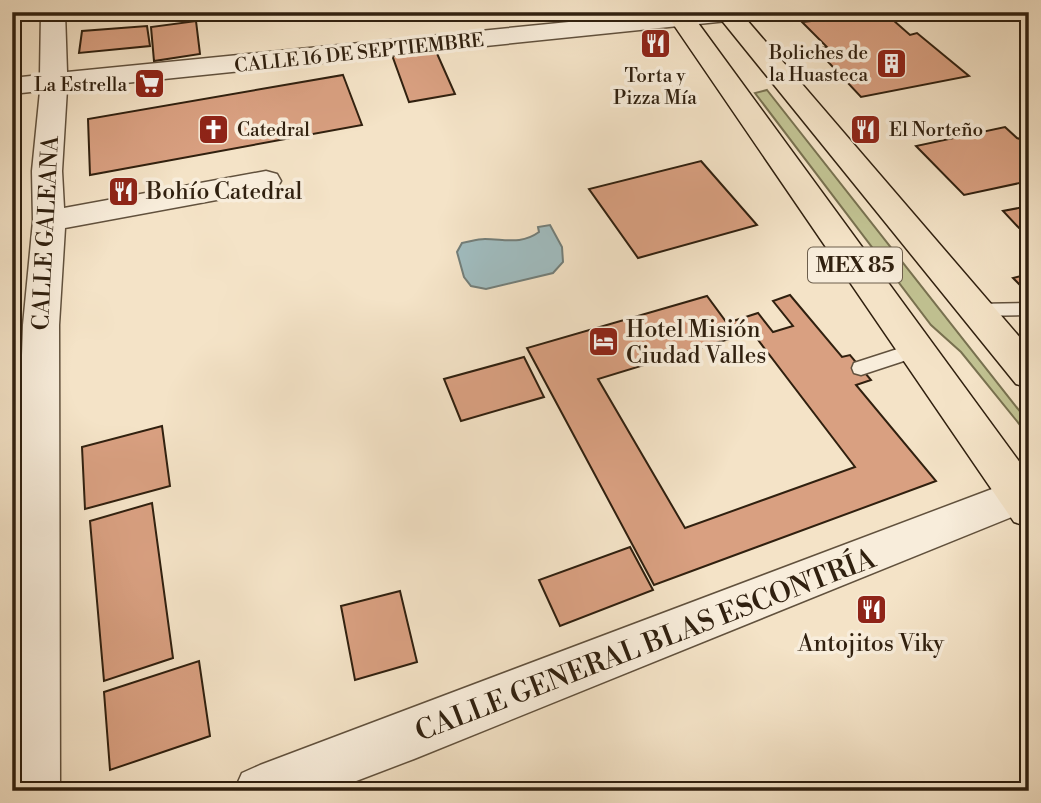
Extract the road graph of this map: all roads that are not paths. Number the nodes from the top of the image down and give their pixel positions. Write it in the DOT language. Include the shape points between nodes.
graph roads {
  1 [pos="52,12"];
  2 [pos="734,13"];
  3 [pos="680,16"];
  4 [pos="54,82"];
  5 [pos="12,86"];
  6 [pos="266,181"];
  7 [pos="49,221"];
  8 [pos="1029,309"];
  9 [pos="975,310"];
  10 [pos="27,328"];
  11 [pos="916,350"];
  12 [pos="861,368"];
  13 [pos="1029,374"];
  14 [pos="1026,499"];
  15 [pos="34,791"];
  16 [pos="260,791"];
  1 -- 4 [label="street, CALLE GALEANA"];
  2 -- 3 [label="street, CALLE 16 DE SEPTIEMBRE"];
  2 -- 9 [label="main road, MEX 85"];
  3 -- 4 [label="street, CALLE 16 DE SEPTIEMBRE"];
  3 -- 11 [label="main road, MEX 85"];
  4 -- 5 [label="street, CALLE 16 DE SEPTIEMBRE"];
  4 -- 7 [label="street, CALLE GALEANA" via="47,171"];
  6 -- 7 [label="street"];
  7 -- 10 [label="street, CALLE GALEANA"];
  8 -- 9 [label="lane"];
  9 -- 13 [label="main road, MEX 85"];
  10 -- 15 [label="street, CALLE GALEANA"];
  11 -- 12 [label="lane"];
  11 -- 14 [label="main road, MEX 85"];
  14 -- 16 [label="street, CALLE GENERAL BLAS ESCONTRÍA"];
}
